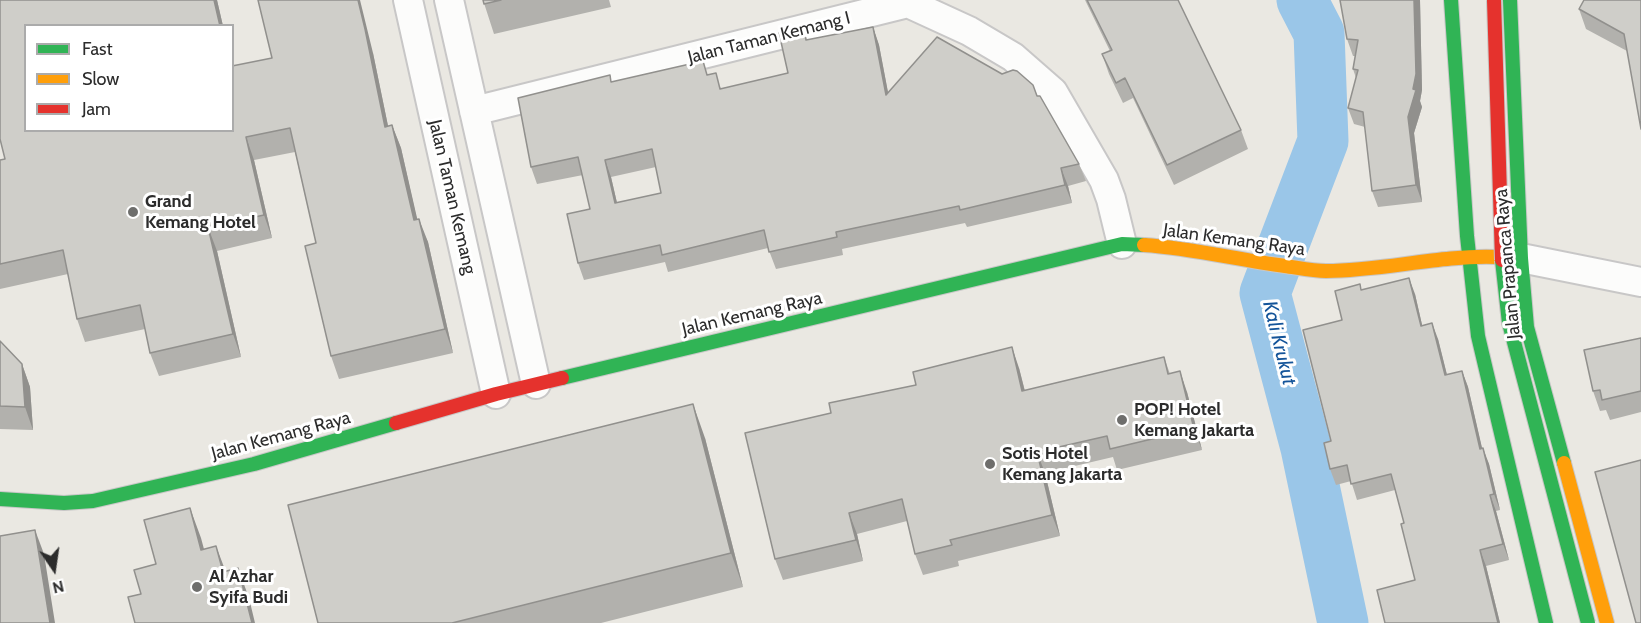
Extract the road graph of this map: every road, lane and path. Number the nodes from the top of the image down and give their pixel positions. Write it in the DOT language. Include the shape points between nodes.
graph roads {
  1 [pos="408,0"];
  2 [pos="449,0"];
  3 [pos="1451,0"];
  4 [pos="1494,0"];
  5 [pos="1510,0"];
  6 [pos="474,111"];
  7 [pos="1486,242"];
  8 [pos="1122,244"];
  9 [pos="1469,256"];
  10 [pos="1521,258"];
  11 [pos="1489,272"];
  12 [pos="1641,282"];
  13 [pos="1493,301"];
  14 [pos="1509,376"];
  15 [pos="536,384"];
  16 [pos="496,394"];
  17 [pos="0,499"];
  18 [pos="1546,623"];
  19 [pos="1588,623"];
  20 [pos="1607,623"];
  1 -- 16 [label="street, Jalan Taman Kemang"];
  2 -- 6 [label="street"];
  3 -- 9 [label="main road, Jalan Prapanca Raya"];
  4 -- 19 [label="main road, bridge" via="1501,248 1509,323"];
  5 -- 10 [label="main road, Jalan Prapanca Raya"];
  6 -- 8 [label="street, Jalan Taman Kemang I" via="908,3 1013,57 1053,92 1104,180"];
  6 -- 15 [label="street"];
  7 -- 11 [label="main road"];
  8 -- 9 [label="main road, Jalan Kemang Raya" via="1173,247 1324,271"];
  8 -- 15 [label="main road, Jalan Kemang Raya"];
  9 -- 10 [label="main road, Jalan Kemang Raya"];
  9 -- 18 [label="main road, Jalan Prapanca Raya" via="1478,336"];
  10 -- 12 [label="street"];
  10 -- 20 [label="main road, Jalan Prapanca Raya" via="1527,327"];
  13 -- 14 [label="main road"];
  15 -- 16 [label="main road, Jalan Kemang Raya"];
  16 -- 17 [label="main road, Jalan Kemang Raya" via="254,464 93,501"];
}
